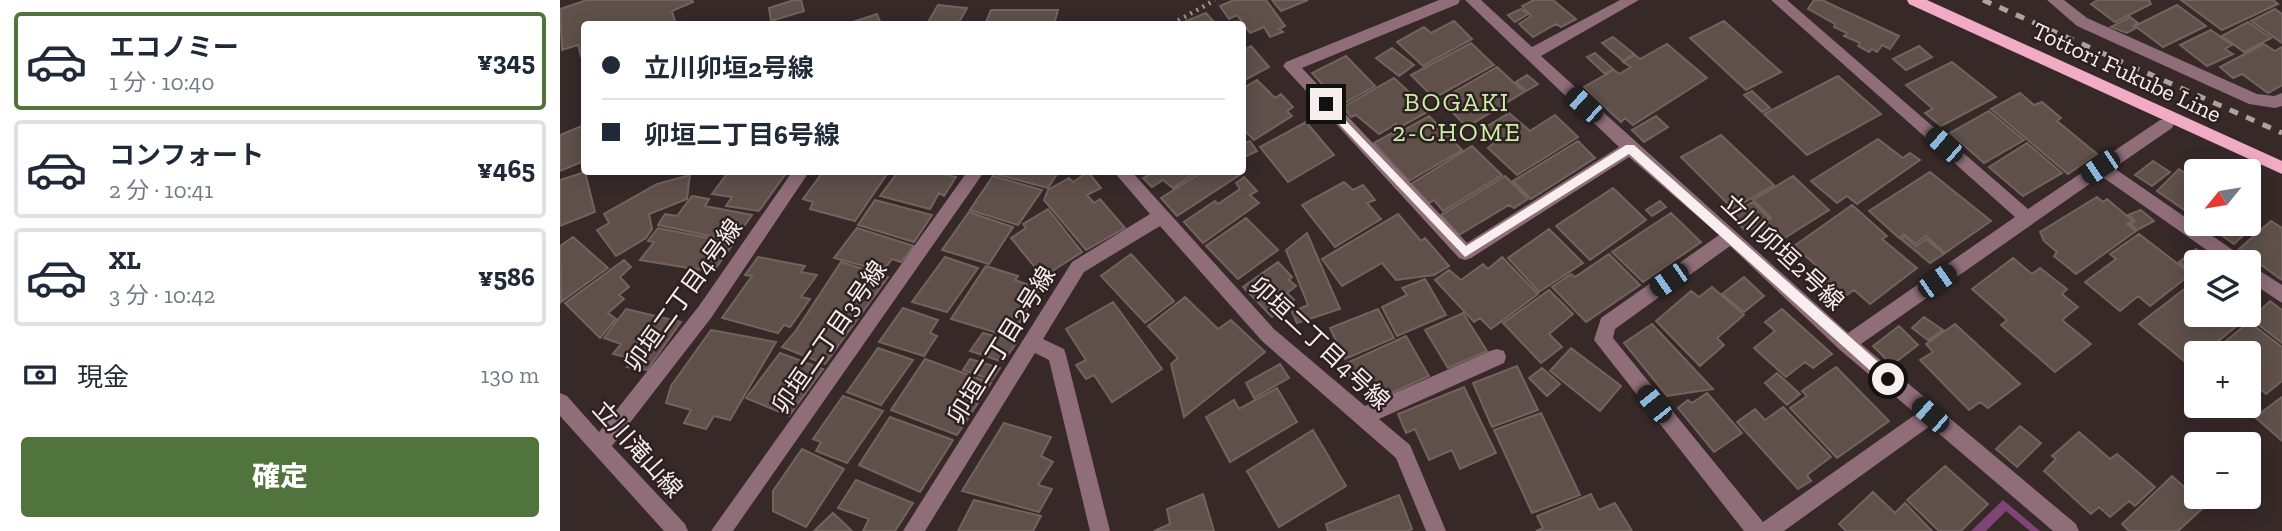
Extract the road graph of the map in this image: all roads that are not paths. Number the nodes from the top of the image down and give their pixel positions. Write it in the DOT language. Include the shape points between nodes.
graph roads {
  1 [pos="1453,0"];
  2 [pos="1472,0"];
  3 [pos="1632,0"];
  4 [pos="1778,0"];
  5 [pos="1914,0"];
  6 [pos="2054,0"];
  7 [pos="1530,55"];
  8 [pos="2282,99"];
  9 [pos="2166,124"];
  10 [pos="1630,148"];
  11 [pos="2100,167"];
  12 [pos="2282,168"];
  13 [pos="799,175"];
  14 [pos="974,175"];
  15 [pos="1125,175"];
  16 [pos="1161,216"];
  17 [pos="2027,218"];
  18 [pos="1731,236"];
  19 [pos="2220,250"];
  20 [pos="2261,280"];
  21 [pos="2282,295"];
  22 [pos="1032,342"];
  23 [pos="1847,344"];
  24 [pos="1497,357"];
  25 [pos="560,402"];
  26 [pos="1930,415"];
  27 [pos="1362,417"];
  28 [pos="601,445"];
  29 [pos="678,531"];
  30 [pos="720,531"];
  31 [pos="913,531"];
  32 [pos="1100,531"];
  33 [pos="1436,531"];
  34 [pos="1757,531"];
  35 [pos="1767,531"];
  36 [pos="2069,531"];
  1 -- 10 [label="street" via="1291,66 1465,253"];
  2 -- 7 [label="street, 立川卯垣2号線"];
  3 -- 7 [label="street"];
  4 -- 17 [label="street"];
  5 -- 12 [label="main road, Tottori Fukube Line"];
  6 -- 8 [label="street" via="2082,22 2255,100"];
  7 -- 10 [label="street, 立川卯垣2号線"];
  9 -- 11 [label="street"];
  10 -- 18 [label="street, 立川卯垣2号線"];
  11 -- 17 [label="street"];
  11 -- 19 [label="street"];
  13 -- 28 [label="street, 卯垣二丁目4号線" via="705,312"];
  14 -- 30 [label="street, 卯垣二丁目3号線"];
  15 -- 16 [label="street, 卯垣二丁目4号線"];
  16 -- 22 [label="street, 卯垣二丁目2号線" via="1078,267"];
  16 -- 27 [label="street, 卯垣二丁目4号線" via="1268,335"];
  17 -- 23 [label="street"];
  18 -- 23 [label="street, 立川卯垣2号線"];
  18 -- 34 [label="street" via="1607,324 1603,340"];
  20 -- 21 [label="street"];
  22 -- 31 [label="street, 卯垣二丁目2号線"];
  22 -- 32 [label="street" via="1057,355"];
  23 -- 26 [label="street, 立川卯垣2号線"];
  24 -- 27 [label="street"];
  25 -- 28 [label="street, 立川滝山線"];
  26 -- 35 [label="street"];
  26 -- 36 [label="street, 立川卯垣2号線"];
  27 -- 33 [label="street, 卯垣二丁目4号線" via="1403,452"];
  28 -- 29 [label="street, 立川滝山線" via="637,491"];
}
